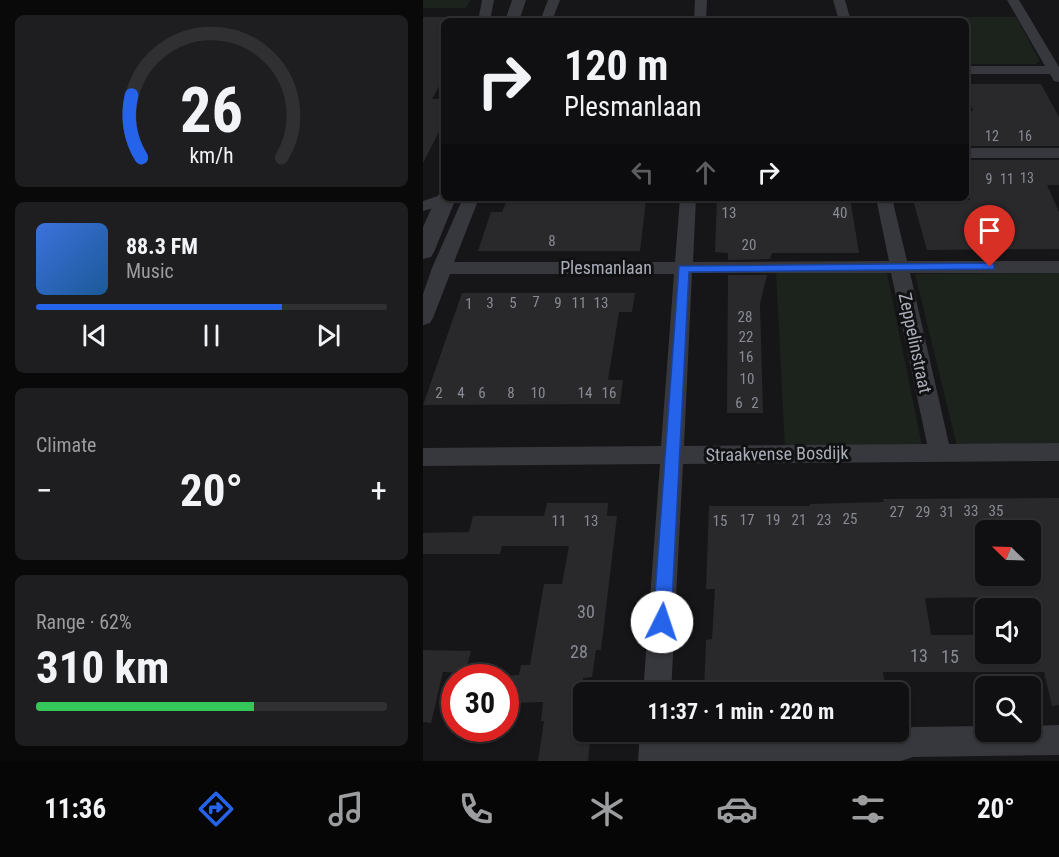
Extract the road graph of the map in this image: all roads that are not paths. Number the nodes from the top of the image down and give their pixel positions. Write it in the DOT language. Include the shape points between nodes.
graph roads {
  1 [pos="488,0"];
  2 [pos="519,0"];
  3 [pos="554,0"];
  4 [pos="701,0"];
  5 [pos="840,0"];
  6 [pos="1013,0"];
  7 [pos="485,18"];
  8 [pos="513,18"];
  9 [pos="547,18"];
  10 [pos="700,18"];
  11 [pos="844,18"];
  12 [pos="969,70"];
  13 [pos="1057,74"];
  14 [pos="969,153"];
  15 [pos="1059,153"];
  16 [pos="441,200"];
  17 [pos="444,201"];
  18 [pos="470,201"];
  19 [pos="688,201"];
  20 [pos="885,201"];
  21 [pos="423,206"];
  22 [pos="435,224"];
  23 [pos="458,230"];
  24 [pos="423,252"];
  25 [pos="899,267"];
  26 [pos="1059,267"];
  27 [pos="441,268"];
  28 [pos="683,269"];
  29 [pos="423,318"];
  30 [pos="940,452"];
  31 [pos="1059,452"];
  32 [pos="673,455"];
  33 [pos="423,458"];
  34 [pos="658,682"];
  35 [pos="1059,740"];
  36 [pos="654,748"];
  1 -- 7 [label="street"];
  2 -- 8 [label="street"];
  3 -- 9 [label="street"];
  4 -- 10 [label="street"];
  5 -- 11 [label="street"];
  6 -- 13 [label="street"];
  12 -- 13 [label="street"];
  14 -- 15 [label="street"];
  16 -- 21 [label="street"];
  17 -- 22 [label="street"];
  18 -- 23 [label="street"];
  19 -- 28 [label="street"];
  20 -- 25 [label="street, Zeppelinstraat"];
  22 -- 23 [label="street"];
  22 -- 24 [label="street"];
  23 -- 27 [label="street"];
  25 -- 26 [label="street, Plesmanlaan"];
  25 -- 28 [label="street, Plesmanlaan"];
  25 -- 30 [label="street, Zeppelinstraat"];
  27 -- 28 [label="street, Plesmanlaan"];
  27 -- 29 [label="street"];
  28 -- 32 [label="street"];
  30 -- 31 [label="street, Straakvense Bosdijk"];
  30 -- 32 [label="street, Straakvense Bosdijk"];
  32 -- 33 [label="street, Straakvense Bosdijk"];
  32 -- 34 [label="street"];
  35 -- 36 [label="street" via="913,742 881,753"];
}
